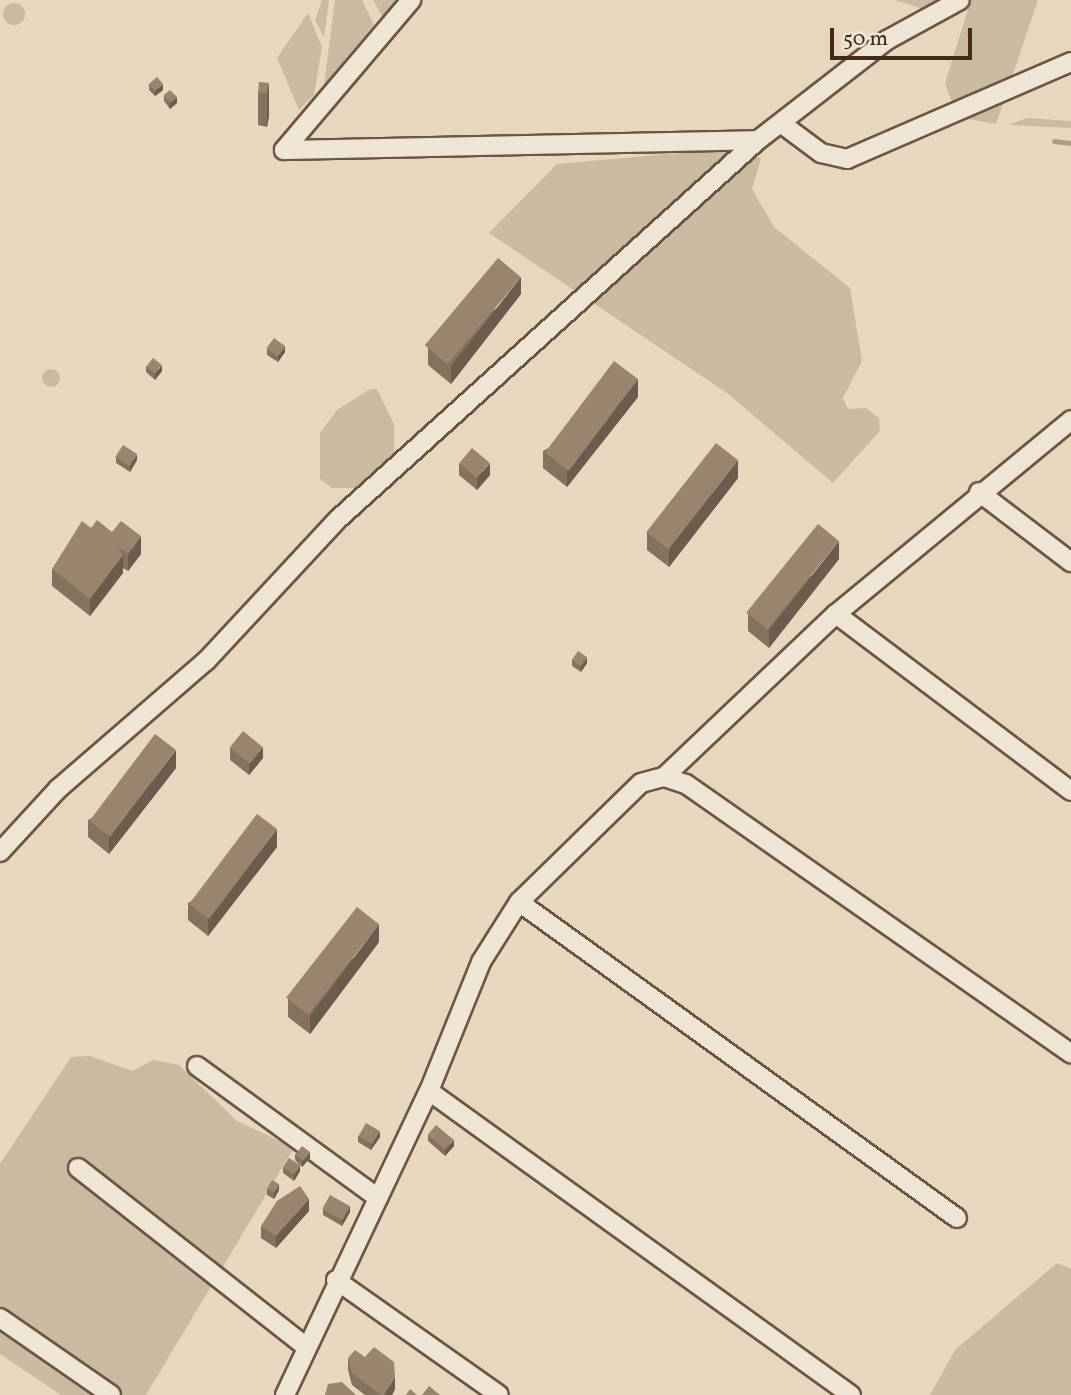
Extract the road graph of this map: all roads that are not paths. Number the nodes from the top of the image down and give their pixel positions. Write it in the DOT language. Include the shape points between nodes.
graph roads {
  1 [pos="411,0"];
  2 [pos="960,0"];
  3 [pos="1071,62"];
  4 [pos="782,124"];
  5 [pos="758,140"];
  6 [pos="1071,419"];
  7 [pos="979,492"];
  8 [pos="1071,562"];
  9 [pos="836,614"];
  10 [pos="664,777"];
  11 [pos="1071,791"];
  12 [pos="0,852"];
  13 [pos="519,902"];
  14 [pos="1071,1054"];
  15 [pos="197,1066"];
  16 [pos="429,1091"];
  17 [pos="78,1168"];
  18 [pos="378,1198"];
  19 [pos="957,1218"];
  20 [pos="336,1280"];
  21 [pos="0,1318"];
  22 [pos="304,1346"];
  23 [pos="111,1395"];
  24 [pos="285,1395"];
  25 [pos="499,1395"];
  26 [pos="851,1395"];
  1 -- 5 [label="street" via="284,150"];
  2 -- 4 [label="street" via="887,40"];
  3 -- 4 [label="street" via="847,159 821,153"];
  4 -- 5 [label="street"];
  5 -- 12 [label="street" via="337,520 206,661 58,789"];
  6 -- 7 [label="street"];
  7 -- 8 [label="street"];
  7 -- 9 [label="street"];
  9 -- 10 [label="street"];
  9 -- 11 [label="street"];
  10 -- 13 [label="street" via="641,783"];
  10 -- 14 [label="street" via="685,784"];
  13 -- 16 [label="street" via="481,962"];
  13 -- 19 [label="street"];
  15 -- 18 [label="street"];
  16 -- 18 [label="street"];
  16 -- 26 [label="street"];
  17 -- 22 [label="street"];
  18 -- 20 [label="street"];
  20 -- 22 [label="street"];
  20 -- 25 [label="street"];
  21 -- 23 [label="street"];
  22 -- 24 [label="street"];
}
